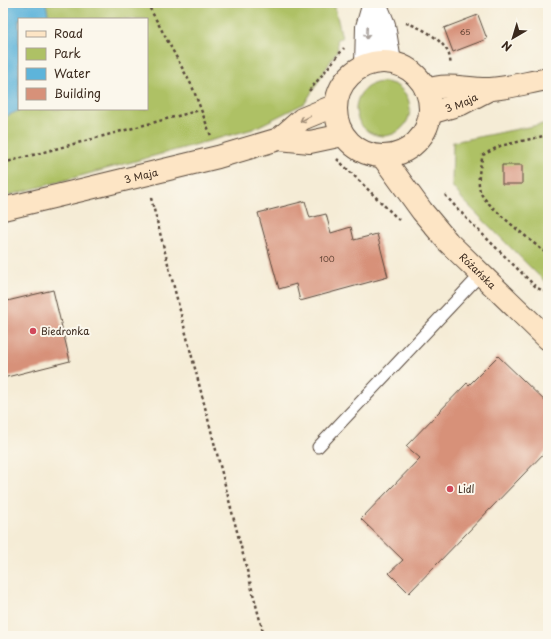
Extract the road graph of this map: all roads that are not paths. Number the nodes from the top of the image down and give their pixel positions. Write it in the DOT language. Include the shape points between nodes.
graph roads {
  1 [pos="374,3"];
  2 [pos="390,62"];
  3 [pos="366,64"];
  4 [pos="548,79"];
  5 [pos="490,89"];
  6 [pos="426,90"];
  7 [pos="336,105"];
  8 [pos="430,113"];
  9 [pos="343,135"];
  10 [pos="279,139"];
  11 [pos="405,150"];
  12 [pos="382,156"];
  13 [pos="413,197"];
  14 [pos="3,209"];
  15 [pos="480,274"];
  16 [pos="548,339"];
  17 [pos="318,447"];
  1 -- 2 [label="street" via="384,25"];
  1 -- 3 [label="street, one-way" via="367,27"];
  2 -- 3 [label="street"];
  2 -- 6 [label="street" via="405,67 418,76"];
  3 -- 7 [label="street" via="345,80 338,92"];
  4 -- 5 [label="street, 3 Maja"];
  5 -- 6 [label="street, 3 Maja" via="455,85"];
  5 -- 8 [label="street, 3 Maja" via="461,104"];
  6 -- 8 [label="street"];
  7 -- 9 [label="street" via="337,121"];
  7 -- 10 [label="street, 3 Maja, one-way" via="302,119"];
  8 -- 11 [label="street" via="422,135"];
  9 -- 10 [label="street, 3 Maja" via="310,142"];
  9 -- 12 [label="street" via="354,146 367,153"];
  10 -- 14 [label="street, 3 Maja" via="218,157"];
  11 -- 12 [label="street" via="394,155"];
  11 -- 13 [label="street, Różańska"];
  12 -- 13 [label="street, Różańska"];
  13 -- 15 [label="street, Różańska" via="448,242"];
  15 -- 16 [label="street, Różańska"];
  15 -- 17 [label="lane"];
}
